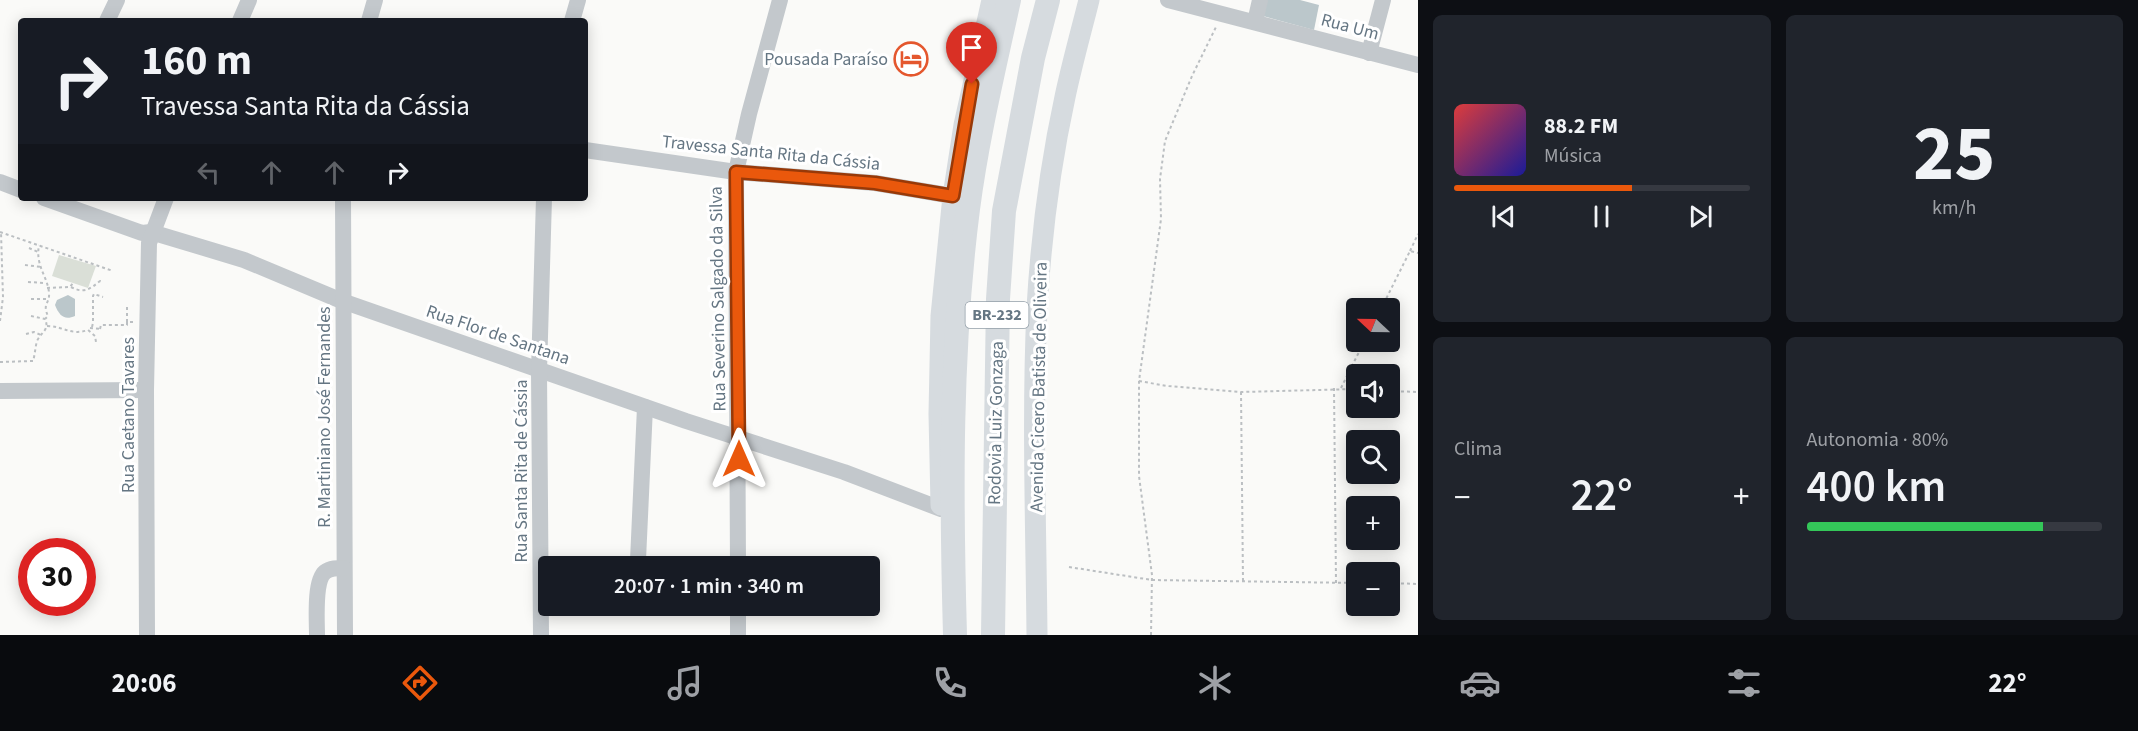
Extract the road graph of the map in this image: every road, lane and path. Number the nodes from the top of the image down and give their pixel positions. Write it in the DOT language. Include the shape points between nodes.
graph roads {
  1 [pos="117,0"];
  2 [pos="249,0"];
  3 [pos="375,0"];
  4 [pos="578,0"];
  5 [pos="780,0"];
  6 [pos="992,0"];
  7 [pos="1009,0"];
  8 [pos="1048,0"];
  9 [pos="1089,0"];
  10 [pos="1168,0"];
  11 [pos="1260,0"];
  12 [pos="1383,0"];
  13 [pos="1223,14"];
  14 [pos="108,18"];
  15 [pos="241,18"];
  16 [pos="370,18"];
  17 [pos="573,18"];
  18 [pos="1255,22"];
  19 [pos="1370,53"];
  20 [pos="1418,65"];
  21 [pos="588,150"];
  22 [pos="736,172"];
  23 [pos="0,182"];
  24 [pos="18,189"];
  25 [pos="953,196"];
  26 [pos="52,201"];
  27 [pos="165,201"];
  28 [pos="343,201"];
  29 [pos="544,201"];
  30 [pos="0,232"];
  31 [pos="152,232"];
  32 [pos="1418,234"];
  33 [pos="39,245"];
  34 [pos="29,248"];
  35 [pos="1410,251"];
  36 [pos="38,252"];
  37 [pos="1418,253"];
  38 [pos="25,265"];
  39 [pos="41,267"];
  40 [pos="113,271"];
  41 [pos="28,282"];
  42 [pos="103,282"];
  43 [pos="45,283"];
  44 [pos="73,283"];
  45 [pos="71,287"];
  46 [pos="47,288"];
  47 [pos="103,297"];
  48 [pos="49,298"];
  49 [pos="1386,298"];
  50 [pos="31,299"];
  51 [pos="342,301"];
  52 [pos="127,308"];
  53 [pos="31,316"];
  54 [pos="45,319"];
  55 [pos="0,321"];
  56 [pos="127,322"];
  57 [pos="133,322"];
  58 [pos="47,326"];
  59 [pos="90,328"];
  60 [pos="26,334"];
  61 [pos="41,335"];
  62 [pos="96,342"];
  63 [pos="1359,352"];
  64 [pos="0,362"];
  65 [pos="539,370"];
  66 [pos="1139,381"];
  67 [pos="1334,388"];
  68 [pos="1341,388"];
  69 [pos="1346,388"];
  70 [pos="146,390"];
  71 [pos="0,391"];
  72 [pos="1400,391"];
  73 [pos="1241,392"];
  74 [pos="1418,392"];
  75 [pos="645,407"];
  76 [pos="739,438"];
  77 [pos="941,509"];
  78 [pos="638,556"];
  79 [pos="738,556"];
  80 [pos="1069,567"];
  81 [pos="344,568"];
  82 [pos="1152,580"];
  83 [pos="1243,581"];
  84 [pos="1336,583"];
  85 [pos="1346,583"];
  86 [pos="1400,583"];
  87 [pos="1418,584"];
  88 [pos="738,616"];
  89 [pos="147,635"];
  90 [pos="317,635"];
  91 [pos="345,635"];
  92 [pos="541,635"];
  93 [pos="738,635"];
  94 [pos="943,635"];
  95 [pos="955,635"];
  96 [pos="993,635"];
  97 [pos="1037,635"];
  98 [pos="1151,635"];
  1 -- 14 [label="street"];
  2 -- 15 [label="street"];
  3 -- 16 [label="street"];
  4 -- 17 [label="street"];
  5 -- 22 [label="street, Rua Severino Salgado da Silva"];
  6 -- 25 [label="main road" via="964,125"];
  7 -- 95 [label="highway, BR-232" via="968,208 956,336 951,492"];
  8 -- 96 [label="highway, Rodovia Luiz Gonzaga / BR-232" via="1004,211 998,299"];
  9 -- 97 [label="main road, Avenida Cicero Batista de Oliveira" via="1055,155 1037,307"];
  10 -- 13 [label="street, Rua Um"];
  11 -- 18 [label="street"];
  12 -- 19 [label="street"];
  13 -- 18 [label="street, Rua Um"];
  13 -- 66 [label="path" via="1165,141 1160,179 1161,219"];
  18 -- 19 [label="street, Rua Um"];
  19 -- 20 [label="street, Rua Um"];
  21 -- 22 [label="street, Travessa Santa Rita da Cássia"];
  22 -- 25 [label="street, Travessa Santa Rita da Cássia" via="875,183"];
  22 -- 76 [label="street, Rua Severino Salgado da Silva"];
  23 -- 24 [label="street"];
  25 -- 77 [label="main road" via="941,316"];
  26 -- 31 [label="street, Rua Flor de Santana" via="142,233"];
  27 -- 31 [label="street, Rua Caetano Tavares"];
  28 -- 51 [label="street, R. Martiniano José Fernandes"];
  29 -- 65 [label="street, Rua Santa Rita de Cássia"];
  30 -- 33 [label="path"];
  30 -- 55 [label="path"];
  31 -- 51 [label="street, Rua Flor de Santana" via="244,260"];
  31 -- 70 [label="street, Rua Caetano Tavares"];
  32 -- 35 [label="path"];
  33 -- 36 [label="path"];
  33 -- 40 [label="path"];
  34 -- 36 [label="path"];
  35 -- 37 [label="path"];
  35 -- 49 [label="path"];
  36 -- 39 [label="path"];
  38 -- 39 [label="path"];
  39 -- 43 [label="path"];
  41 -- 43 [label="path"];
  42 -- 45 [label="path" via="86,291"];
  43 -- 46 [label="path"];
  44 -- 45 [label="path"];
  45 -- 46 [label="path"];
  46 -- 48 [label="path"];
  47 -- 59 [label="path" via="94,294"];
  48 -- 50 [label="path"];
  48 -- 54 [label="path"];
  51 -- 65 [label="street, Rua Flor de Santana"];
  51 -- 81 [label="street, R. Martiniano José Fernandes"];
  52 -- 56 [label="path"];
  53 -- 54 [label="path"];
  54 -- 58 [label="path"];
  56 -- 57 [label="path"];
  56 -- 59 [label="path"];
  58 -- 59 [label="path" via="72,332"];
  58 -- 61 [label="path"];
  59 -- 62 [label="path"];
  60 -- 61 [label="path"];
  61 -- 64 [label="path" via="33,362"];
  63 -- 68 [label="path"];
  65 -- 75 [label="street, Rua Flor de Santana"];
  65 -- 92 [label="street, Rua Santa Rita de Cássia"];
  66 -- 73 [label="path"];
  66 -- 82 [label="path" via="1139,476"];
  67 -- 68 [label="path"];
  67 -- 73 [label="path"];
  67 -- 84 [label="path"];
  68 -- 69 [label="path"];
  70 -- 71 [label="street"];
  70 -- 89 [label="street, Rua Caetano Tavares"];
  72 -- 74 [label="path"];
  73 -- 83 [label="path"];
  75 -- 76 [label="street, Rua Flor de Santana"];
  75 -- 78 [label="street"];
  76 -- 77 [label="street, Rua Flor de Santana"];
  76 -- 79 [label="street, Rua Severino Salgado da Silva"];
  77 -- 94 [label="main road"];
  80 -- 82 [label="path"];
  81 -- 90 [label="street" via="323,573 319,583"];
  81 -- 91 [label="street, R. Martiniano José Fernandes"];
  82 -- 83 [label="path"];
  82 -- 98 [label="path"];
  83 -- 84 [label="path"];
  84 -- 85 [label="path"];
  86 -- 87 [label="path"];
  88 -- 93 [label="street"];
}
